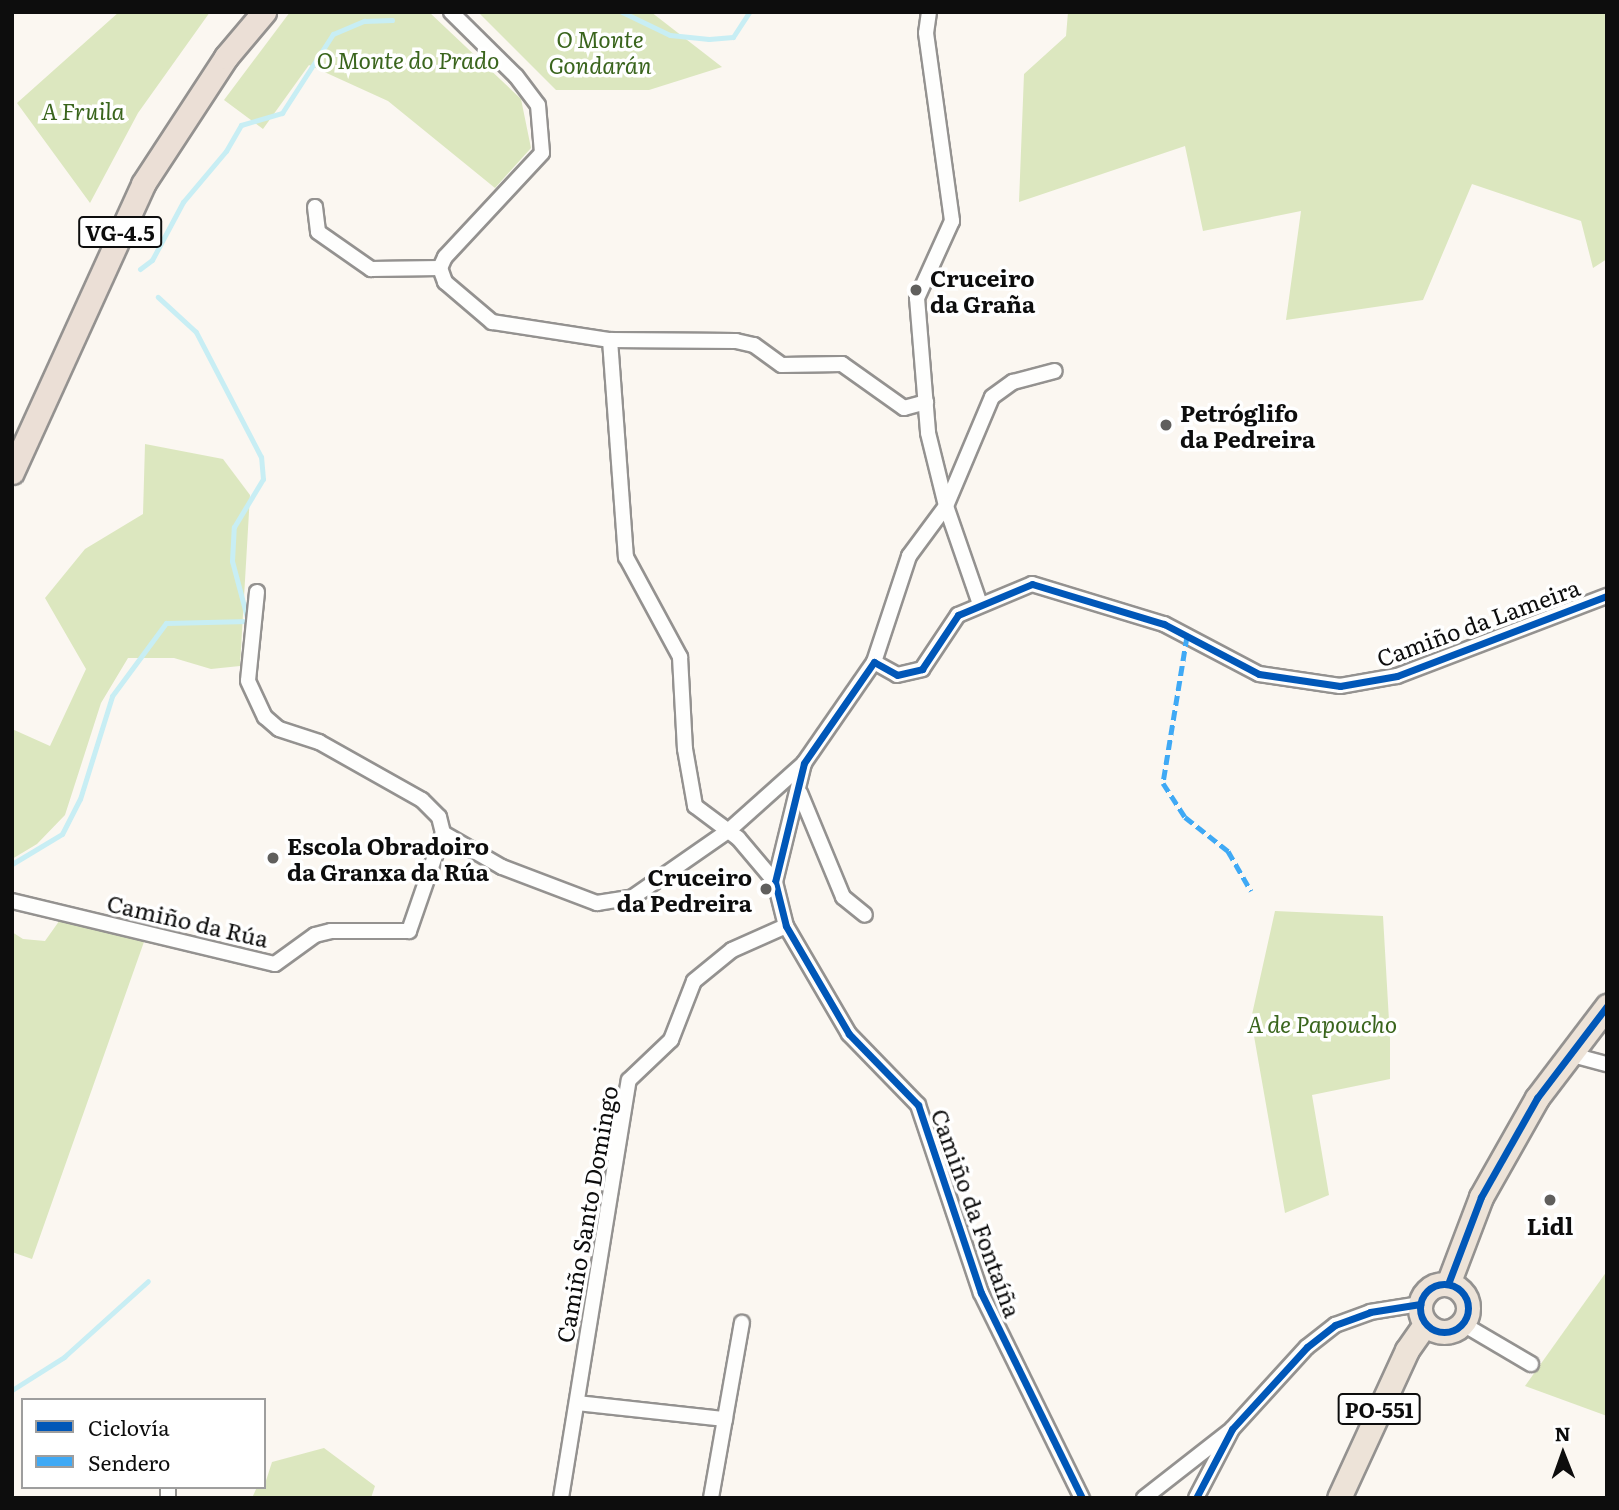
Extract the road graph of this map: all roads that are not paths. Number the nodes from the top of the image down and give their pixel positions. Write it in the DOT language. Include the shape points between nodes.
graph roads {
  1 [pos="264,12"];
  2 [pos="451,12"];
  3 [pos="929,12"];
  4 [pos="315,207"];
  5 [pos="440,268"];
  6 [pos="610,340"];
  7 [pos="1055,372"];
  8 [pos="926,402"];
  9 [pos="12,472"];
  10 [pos="946,506"];
  11 [pos="257,592"];
  12 [pos="1607,596"];
  13 [pos="980,604"];
  14 [pos="874,662"];
  15 [pos="804,763"];
  16 [pos="800,793"];
  17 [pos="728,831"];
  18 [pos="443,833"];
  19 [pos="775,882"];
  20 [pos="12,901"];
  21 [pos="865,915"];
  22 [pos="786,926"];
  23 [pos="1607,1006"];
  24 [pos="1569,1054"];
  25 [pos="1607,1064"];
  26 [pos="1448,1284"];
  27 [pos="1422,1314"];
  28 [pos="742,1323"];
  29 [pos="1463,1324"];
  30 [pos="1531,1364"];
  31 [pos="577,1402"];
  32 [pos="725,1419"];
  33 [pos="1231,1429"];
  34 [pos="561,1498"];
  35 [pos="711,1498"];
  36 [pos="1082,1498"];
  37 [pos="1144,1498"];
  38 [pos="1196,1498"];
  39 [pos="1339,1498"];
  1 -- 9 [label="highway, VG-4.5" via="226,57 143,184"];
  2 -- 5 [label="street" via="516,76 538,105 542,153 444,257"];
  3 -- 8 [label="street" via="926,33 952,220 918,298"];
  4 -- 5 [label="street" via="318,232 371,269"];
  5 -- 6 [label="street" via="445,282 492,322"];
  6 -- 8 [label="street" via="736,341 754,345 782,365 842,364 904,408"];
  6 -- 17 [label="street" via="626,557 680,657 685,749 695,806"];
  7 -- 10 [label="street" via="1013,382 992,397"];
  8 -- 10 [label="street"];
  10 -- 13 [label="street"];
  10 -- 14 [label="street" via="909,556"];
  11 -- 18 [label="street" via="248,681 264,717 279,729 319,742 422,800 439,817"];
  12 -- 13 [label="street, Camiño da Lameira" via="1396,676 1340,686 1259,674 1164,624 1064,591 1032,584"];
  13 -- 14 [label="street, Camiño da Lameira" via="958,615 922,669 897,675"];
  14 -- 15 [label="street"];
  15 -- 16 [label="street"];
  15 -- 17 [label="street"];
  16 -- 19 [label="street"];
  16 -- 21 [label="street" via="843,897"];
  17 -- 18 [label="street" via="633,897 597,904 502,867"];
  17 -- 19 [label="street"];
  18 -- 20 [label="street, Camiño da Rúa" via="409,931 331,931 315,935 275,964"];
  19 -- 22 [label="street, Camiño da Fontaíña"];
  22 -- 31 [label="street, Camiño Santo Domingo" via="732,950 694,981 671,1040 629,1080"];
  22 -- 36 [label="street, Camiño da Fontaíña" via="849,1034 918,1105 981,1293"];
  23 -- 24 [label="main road"];
  24 -- 25 [label="street"];
  24 -- 26 [label="main road" via="1537,1098 1482,1197"];
  26 -- 27 [label="main road, PO-551" via="1433,1286"];
  26 -- 29 [label="main road" via="1467,1300"];
  27 -- 29 [label="main road" via="1440,1332"];
  27 -- 33 [label="street" via="1370,1312 1335,1325 1273,1381"];
  27 -- 39 [label="main road, PO-551"];
  28 -- 32 [label="street"];
  29 -- 30 [label="street"];
  31 -- 32 [label="street"];
  31 -- 34 [label="street, Camiño Santo Domingo"];
  32 -- 35 [label="street"];
  33 -- 37 [label="street"];
  33 -- 38 [label="street"];
}
